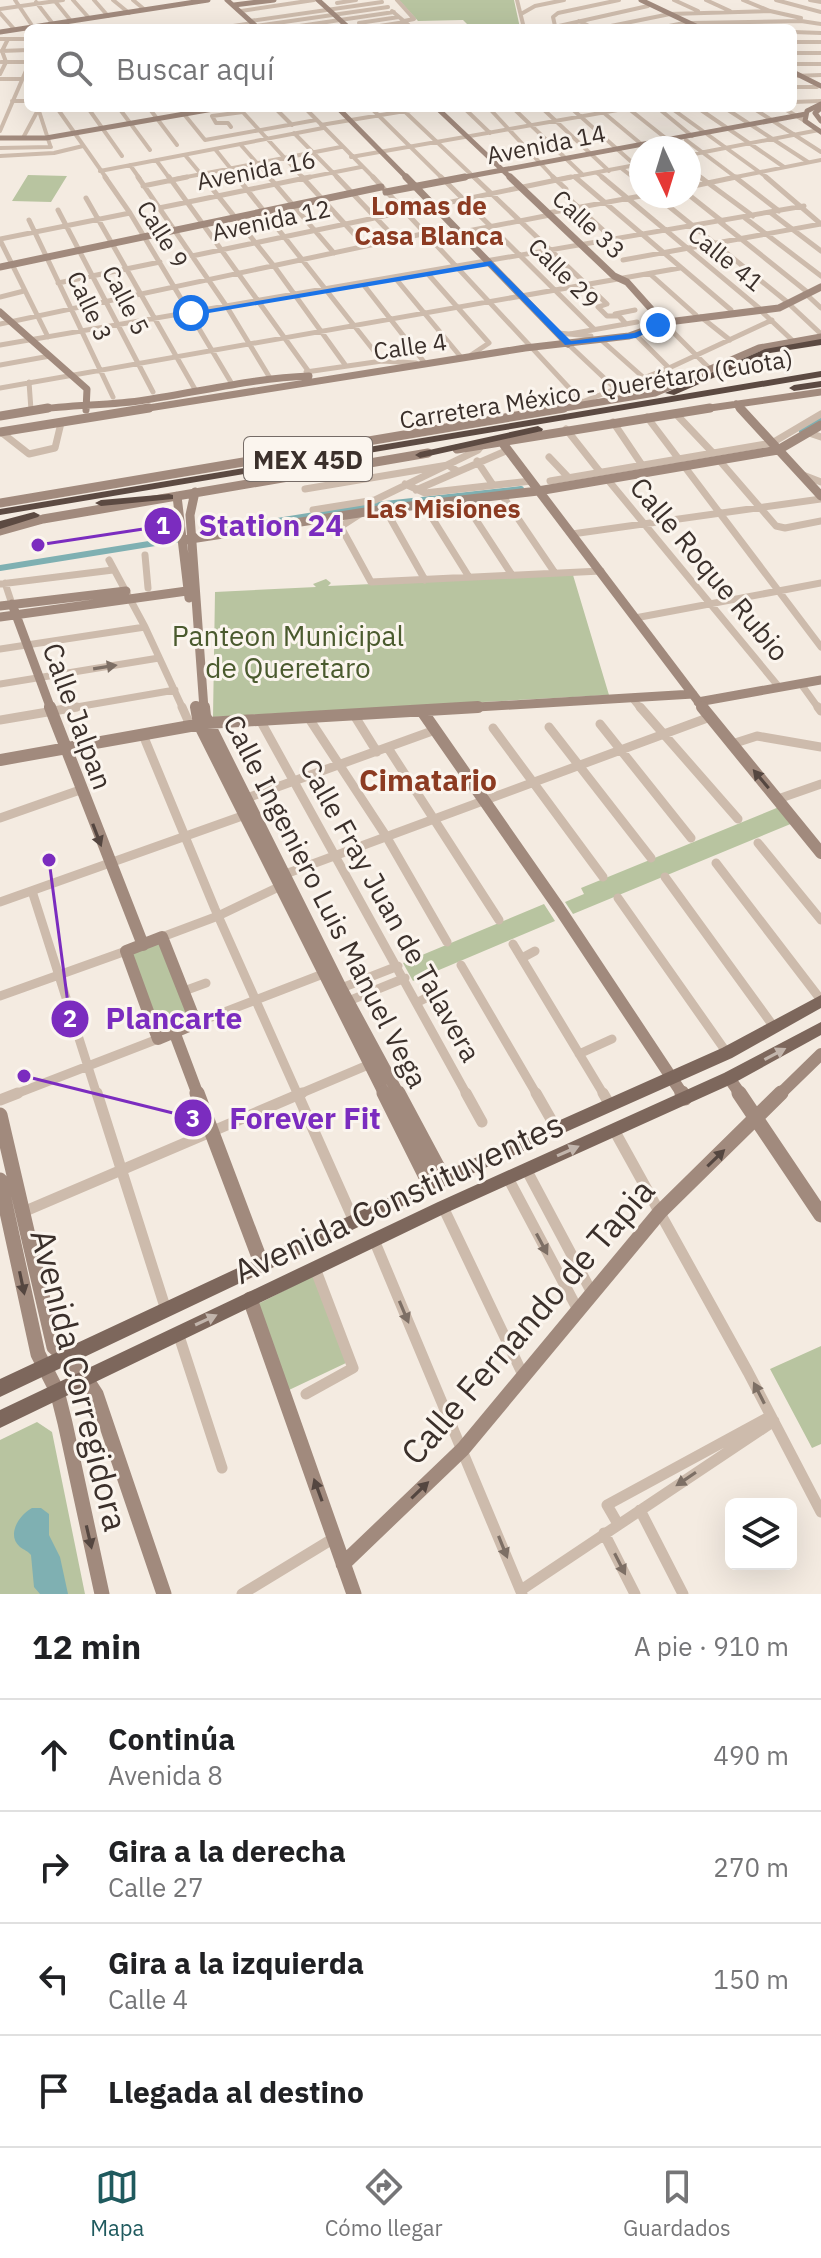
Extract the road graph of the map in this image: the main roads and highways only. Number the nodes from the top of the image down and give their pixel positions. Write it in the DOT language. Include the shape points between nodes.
graph roads {
  1 [pos="208,0"];
  2 [pos="216,0"];
  3 [pos="274,0"];
  4 [pos="638,0"];
  5 [pos="192,2"];
  6 [pos="171,3"];
  7 [pos="321,4"];
  8 [pos="157,8"];
  9 [pos="128,13"];
  10 [pos="243,13"];
  11 [pos="668,14"];
  12 [pos="53,24"];
  13 [pos="57,24"];
  14 [pos="345,24"];
  15 [pos="687,24"];
  16 [pos="24,29"];
  17 [pos="24,29"];
  18 [pos="0,32"];
  19 [pos="797,75"];
  20 [pos="820,87"];
  21 [pos="179,112"];
  22 [pos="342,112"];
  23 [pos="441,112"];
  24 [pos="820,115"];
  25 [pos="805,117"];
  26 [pos="697,136"];
  27 [pos="0,138"];
  28 [pos="629,148"];
  29 [pos="502,170"];
  30 [pos="416,187"];
  31 [pos="0,267"];
  32 [pos="821,285"];
  33 [pos="759,309"];
  34 [pos="0,312"];
  35 [pos="699,316"];
  36 [pos="678,320"];
  37 [pos="662,321"];
  38 [pos="671,331"];
  39 [pos="821,338"];
  40 [pos="568,340"];
  41 [pos="531,346"];
  42 [pos="743,354"];
  43 [pos="821,374"];
  44 [pos="821,382"];
  45 [pos="821,392"];
  46 [pos="88,403"];
  47 [pos="736,404"];
  48 [pos="616,409"];
  49 [pos="0,416"];
  50 [pos="85,419"];
  51 [pos="551,422"];
  52 [pos="474,424"];
  53 [pos="821,425"];
  54 [pos="0,431"];
  55 [pos="513,440"];
  56 [pos="484,445"];
  57 [pos="775,446"];
  58 [pos="506,448"];
  59 [pos="420,455"];
  60 [pos="321,456"];
  61 [pos="209,468"];
  62 [pos="538,491"];
  63 [pos="195,492"];
  64 [pos="173,496"];
  65 [pos="821,498"];
  66 [pos="33,499"];
  67 [pos="2,505"];
  68 [pos="77,506"];
  69 [pos="57,509"];
  70 [pos="0,518"];
  71 [pos="0,528"];
  72 [pos="187,540"];
  73 [pos="192,587"];
  74 [pos="128,594"];
  75 [pos="9,609"];
  76 [pos="0,617"];
  77 [pos="821,680"];
  78 [pos="696,698"];
  79 [pos="196,703"];
  80 [pos="183,709"];
  81 [pos="422,711"];
  82 [pos="199,724"];
  83 [pos="65,749"];
  84 [pos="0,760"];
  85 [pos="821,853"];
  86 [pos="282,880"];
  87 [pos="143,945"];
  88 [pos="340,996"];
  89 [pos="821,1000"];
  90 [pos="821,1028"];
  91 [pos="175,1034"];
  92 [pos="820,1057"];
  93 [pos="672,1077"];
  94 [pos="729,1078"];
  95 [pos="685,1098"];
  96 [pos="395,1102"];
  97 [pos="0,1115"];
  98 [pos="756,1118"];
  99 [pos="0,1180"];
  100 [pos="437,1182"];
  101 [pos="821,1215"];
  102 [pos="262,1265"];
  103 [pos="250,1299"];
  104 [pos="65,1357"];
  105 [pos="44,1367"];
  106 [pos="84,1377"];
  107 [pos="0,1388"];
  108 [pos="57,1391"];
  109 [pos="0,1419"];
  110 [pos="343,1564"];
  111 [pos="102,1594"];
  112 [pos="164,1594"];
  113 [pos="354,1594"];
  1 -- 5 [label="main road"];
  2 -- 5 [label="main road"];
  3 -- 10 [label="main road"];
  4 -- 11 [label="main road"];
  4 -- 11 [label="main road"];
  5 -- 6 [label="main road"];
  5 -- 8 [label="main road"];
  6 -- 8 [label="main road"];
  7 -- 14 [label="main road"];
  8 -- 9 [label="main road"];
  8 -- 9 [label="main road"];
  9 -- 12 [label="main road"];
  9 -- 13 [label="main road"];
  11 -- 15 [label="main road"];
  16 -- 18 [label="main road"];
  17 -- 18 [label="main road"];
  19 -- 20 [label="main road"];
  21 -- 27 [label="main road" via="46,138"];
  22 -- 30 [label="main road"];
  23 -- 29 [label="main road, Calle 33"];
  24 -- 25 [label="main road"];
  24 -- 25 [label="main road"];
  25 -- 26 [label="main road, Avenida 14"];
  28 -- 29 [label="main road, Avenida 14"];
  29 -- 30 [label="main road, Avenida 14"];
  29 -- 37 [label="main road, Calle 33" via="627,282"];
  30 -- 31 [label="main road, Avenida 14" via="352,194"];
  30 -- 40 [label="main road"];
  32 -- 33 [label="main road, Calle 4" via="787,303"];
  33 -- 35 [label="main road, Calle 4"];
  33 -- 35 [label="main road, Calle 4"];
  34 -- 46 [label="main road" via="71,374 89,393"];
  35 -- 36 [label="main road, Calle 4"];
  35 -- 37 [label="main road, Calle 4"];
  36 -- 37 [label="main road, Calle 4"];
  36 -- 38 [label="main road"];
  37 -- 40 [label="main road, Calle 4" via="628,334"];
  37 -- 40 [label="main road, Calle 4" via="636,335"];
  39 -- 42 [label="highway"];
  39 -- 42 [label="main road"];
  39 -- 48 [label="highway" via="768,351 691,386"];
  40 -- 41 [label="main road, Calle 4"];
  41 -- 46 [label="main road, Calle 4" via="339,374 273,378 128,403"];
  41 -- 50 [label="main road, Calle 4"];
  42 -- 52 [label="main road" via="655,393"];
  43 -- 48 [label="highway, Carretera México - Querétaro (Cuota) / MEX 45D"];
  44 -- 51 [label="highway, Carretera México - Querétaro (Cuota) / MEX 45D"];
  45 -- 47 [label="main road"];
  46 -- 49 [label="main road, Calle 4"];
  46 -- 50 [label="main road"];
  47 -- 55 [label="main road"];
  47 -- 57 [label="main road"];
  48 -- 51 [label="highway, Carretera México - Querétaro (Cuota) / MEX 45D"];
  50 -- 54 [label="main road, Calle 4"];
  51 -- 52 [label="highway"];
  51 -- 59 [label="highway"];
  51 -- 60 [label="highway, Carretera México - Querétaro (Cuota) / MEX 45D"];
  51 -- 68 [label="highway, Carretera México - Querétaro (Cuota) / MEX 45D"];
  52 -- 61 [label="main road"];
  53 -- 57 [label="main road"];
  55 -- 56 [label="main road"];
  55 -- 58 [label="main road"];
  56 -- 58 [label="main road"];
  56 -- 59 [label="main road"];
  57 -- 62 [label="main road"];
  57 -- 65 [label="main road"];
  58 -- 62 [label="main road"];
  59 -- 63 [label="main road"];
  60 -- 61 [label="highway"];
  60 -- 67 [label="highway, Carretera México - Querétaro (Cuota) / MEX 45D"];
  61 -- 66 [label="main road"];
  62 -- 72 [label="main road"];
  62 -- 78 [label="main road"];
  63 -- 64 [label="main road"];
  63 -- 72 [label="main road, Calle Ingeniero Luis Manuel Vega"];
  64 -- 68 [label="highway"];
  64 -- 71 [label="main road"];
  64 -- 72 [label="main road, Calle Ingeniero Luis Manuel Vega"];
  66 -- 67 [label="highway"];
  68 -- 69 [label="highway, Carretera México - Querétaro (Cuota) / MEX 45D"];
  69 -- 70 [label="highway, Carretera México - Querétaro (Cuota) / MEX 45D"];
  69 -- 71 [label="highway"];
  72 -- 73 [label="main road, Calle Ingeniero Luis Manuel Vega"];
  73 -- 74 [label="main road"];
  73 -- 74 [label="main road"];
  73 -- 79 [label="main road, Calle Ingeniero Luis Manuel Vega"];
  73 -- 82 [label="main road, Calle Ingeniero Luis Manuel Vega" via="203,708"];
  74 -- 75 [label="main road"];
  75 -- 76 [label="main road"];
  75 -- 83 [label="main road, Calle Jalpan"];
  77 -- 78 [label="main road"];
  78 -- 81 [label="main road"];
  85 -- 78 [label="main road, one-way"];
  79 -- 80 [label="main road"];
  79 -- 82 [label="main road, Calle Ingeniero Luis Manuel Vega"];
  81 -- 82 [label="main road"];
  81 -- 93 [label="main road"];
  82 -- 83 [label="main road"];
  82 -- 86 [label="main road, Calle Ingeniero Luis Manuel Vega"];
  83 -- 84 [label="main road"];
  83 -- 87 [label="main road, Calle Jalpan, one-way"];
  86 -- 88 [label="main road, Calle Ingeniero Luis Manuel Vega"];
  86 -- 88 [label="main road, Calle Ingeniero Luis Manuel Vega" via="323,974"];
  87 -- 91 [label="main road" via="126,951 158,1039"];
  87 -- 91 [label="main road" via="162,937 196,1023"];
  88 -- 96 [label="main road, Calle Ingeniero Luis Manuel Vega"];
  88 -- 96 [label="main road, Calle Ingeniero Luis Manuel Vega" via="368,1065"];
  89 -- 93 [label="main road, Avenida Constituyentes"];
  94 -- 90 [label="main road, Avenida Constituyentes, one-way"];
  91 -- 102 [label="main road"];
  92 -- 98 [label="main road, Calle Fernando de Tapia"];
  93 -- 95 [label="main road"];
  93 -- 100 [label="main road, Avenida Constituyentes"];
  94 -- 95 [label="main road, Avenida Constituyentes"];
  94 -- 98 [label="main road"];
  103 -- 95 [label="main road, Avenida Constituyentes, one-way"];
  96 -- 100 [label="main road, Calle Ingeniero Luis Manuel Vega"];
  97 -- 104 [label="main road, Avenida Corregidora" via="54,1347"];
  98 -- 101 [label="main road"];
  110 -- 98 [label="main road, Calle Fernando de Tapia, one-way" via="463,1449 660,1212"];
  99 -- 105 [label="main road, Avenida Corregidora, one-way"];
  100 -- 102 [label="main road, Avenida Constituyentes"];
  102 -- 104 [label="main road, Avenida Constituyentes"];
  106 -- 103 [label="main road, Avenida Constituyentes, one-way"];
  110 -- 103 [label="main road, one-way"];
  104 -- 105 [label="main road, Avenida Constituyentes"];
  104 -- 106 [label="main road, Avenida Corregidora"];
  105 -- 107 [label="main road, Avenida Constituyentes"];
  105 -- 108 [label="main road, Avenida Corregidora"];
  106 -- 108 [label="main road, Avenida Constituyentes"];
  106 -- 112 [label="main road, Avenida Corregidora" via="96,1394 121,1460"];
  108 -- 109 [label="main road, Avenida Constituyentes"];
  108 -- 111 [label="main road, Avenida Corregidora, one-way"];
  110 -- 113 [label="main road"];
}
